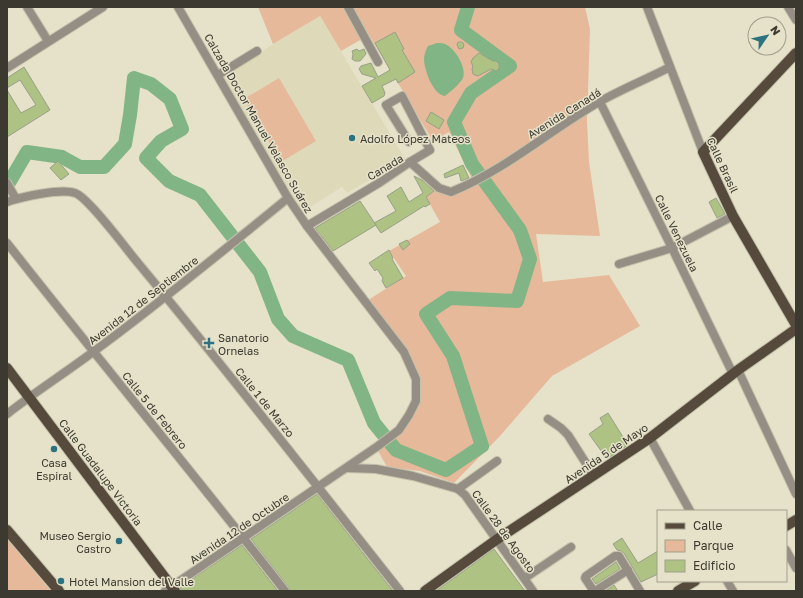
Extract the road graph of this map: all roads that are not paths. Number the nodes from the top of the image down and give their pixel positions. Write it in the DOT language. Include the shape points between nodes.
graph roads {
  1 [pos="27,7"];
  2 [pos="103,7"];
  3 [pos="178,7"];
  4 [pos="348,7"];
  5 [pos="647,7"];
  6 [pos="788,7"];
  7 [pos="796,20"];
  8 [pos="48,41"];
  9 [pos="257,51"];
  10 [pos="796,53"];
  11 [pos="378,62"];
  12 [pos="670,67"];
  13 [pos="7,68"];
  14 [pos="218,75"];
  15 [pos="600,102"];
  16 [pos="409,142"];
  17 [pos="702,152"];
  18 [pos="410,162"];
  19 [pos="7,183"];
  20 [pos="473,183"];
  21 [pos="288,198"];
  22 [pos="16,199"];
  23 [pos="7,202"];
  24 [pos="733,216"];
  25 [pos="307,226"];
  26 [pos="7,243"];
  27 [pos="672,248"];
  28 [pos="619,264"];
  29 [pos="166,297"];
  30 [pos="796,325"];
  31 [pos="796,329"];
  32 [pos="93,352"];
  33 [pos="7,368"];
  34 [pos="735,372"];
  35 [pos="29,396"];
  36 [pos="7,414"];
  37 [pos="548,419"];
  38 [pos="650,438"];
  39 [pos="497,461"];
  40 [pos="346,468"];
  41 [pos="594,476"];
  42 [pos="318,487"];
  43 [pos="458,488"];
  44 [pos="796,494"];
  45 [pos="689,510"];
  46 [pos="796,520"];
  47 [pos="787,525"];
  48 [pos="7,530"];
  49 [pos="244,537"];
  50 [pos="496,540"];
  51 [pos="571,546"];
  52 [pos="787,552"];
  53 [pos="796,568"];
  54 [pos="628,570"];
  55 [pos="525,578"];
  56 [pos="693,582"];
  57 [pos="728,582"];
  58 [pos="170,590"];
  59 [pos="59,591"];
  60 [pos="286,591"];
  61 [pos="400,591"];
  62 [pos="425,591"];
  63 [pos="533,591"];
  64 [pos="640,591"];
  65 [pos="678,591"];
  66 [pos="733,591"];
  1 -- 8 [label="street"];
  2 -- 8 [label="street"];
  3 -- 14 [label="street, Calzada Doctor Manuel Velasco Suárez"];
  4 -- 11 [label="street"];
  5 -- 12 [label="street, Calle Brasil"];
  6 -- 7 [label="street"];
  8 -- 13 [label="street"];
  9 -- 14 [label="street"];
  10 -- 17 [label="main road"];
  12 -- 15 [label="street, Avenida Canadá"];
  12 -- 17 [label="street, Calle Brasil"];
  14 -- 21 [label="street, Calzada Doctor Manuel Velasco Suárez"];
  15 -- 20 [label="street, Avenida Canadá"];
  15 -- 27 [label="street, Calle Venezuela"];
  16 -- 18 [label="street" via="386,105 402,96 430,150"];
  17 -- 24 [label="main road, Calle Brasil"];
  18 -- 20 [label="street, Canada" via="439,188 451,192"];
  18 -- 25 [label="street, Canada"];
  19 -- 22 [label="street"];
  21 -- 25 [label="street, Calzada Doctor Manuel Velasco Suárez"];
  21 -- 29 [label="street, Avenida 12 de Septiembre"];
  22 -- 23 [label="street, Calle 1 de Marzo"];
  22 -- 29 [label="street, Calle 1 de Marzo" via="58,192 76,193 92,208"];
  24 -- 27 [label="street"];
  24 -- 30 [label="main road, Calle Brasil"];
  25 -- 40 [label="street, Calzada Doctor Manuel Velasco Suárez" via="404,352 416,379 416,401 399,430"];
  26 -- 32 [label="street, Calle 5 de Febrero"];
  27 -- 28 [label="street"];
  27 -- 34 [label="street, Calle Venezuela"];
  29 -- 32 [label="street, Avenida 12 de Septiembre"];
  29 -- 42 [label="street, Calle 1 de Marzo"];
  31 -- 34 [label="main road, Avenida 5 de Mayo"];
  32 -- 35 [label="street, Avenida 12 de Septiembre"];
  32 -- 49 [label="street, Calle 5 de Febrero"];
  33 -- 35 [label="main road, Calle Guadalupe Victoria"];
  34 -- 38 [label="main road, Avenida 5 de Mayo"];
  34 -- 44 [label="street, Calle Venezuela"];
  35 -- 36 [label="street, Avenida 12 de Septiembre"];
  35 -- 58 [label="main road, Calle Guadalupe Victoria"];
  37 -- 41 [label="street" via="568,435"];
  38 -- 41 [label="main road, Avenida 5 de Mayo"];
  38 -- 45 [label="street"];
  39 -- 43 [label="street"];
  40 -- 42 [label="street"];
  40 -- 43 [label="street, Calle 28 de Agosto" via="376,469"];
  41 -- 50 [label="main road, Avenida 5 de Mayo"];
  42 -- 49 [label="street, Avenida 12 de Octubre"];
  42 -- 61 [label="street, Calle 1 de Marzo"];
  43 -- 50 [label="street, Calle 28 de Agosto"];
  46 -- 47 [label="main road"];
  48 -- 59 [label="main road"];
  49 -- 58 [label="street, Avenida 12 de Octubre"];
  49 -- 60 [label="street, Calle 5 de Febrero"];
  50 -- 55 [label="street, Calle 28 de Agosto"];
  50 -- 62 [label="main road, Avenida 5 de Mayo"];
  51 -- 55 [label="street"];
  52 -- 53 [label="street"];
  54 -- 54 [label="street" via="619,556 615,556 585,578 595,591"];
  54 -- 64 [label="street"];
  55 -- 63 [label="street, Calle 28 de Agosto"];
  56 -- 65 [label="main road"];
  57 -- 66 [label="street"];
}
